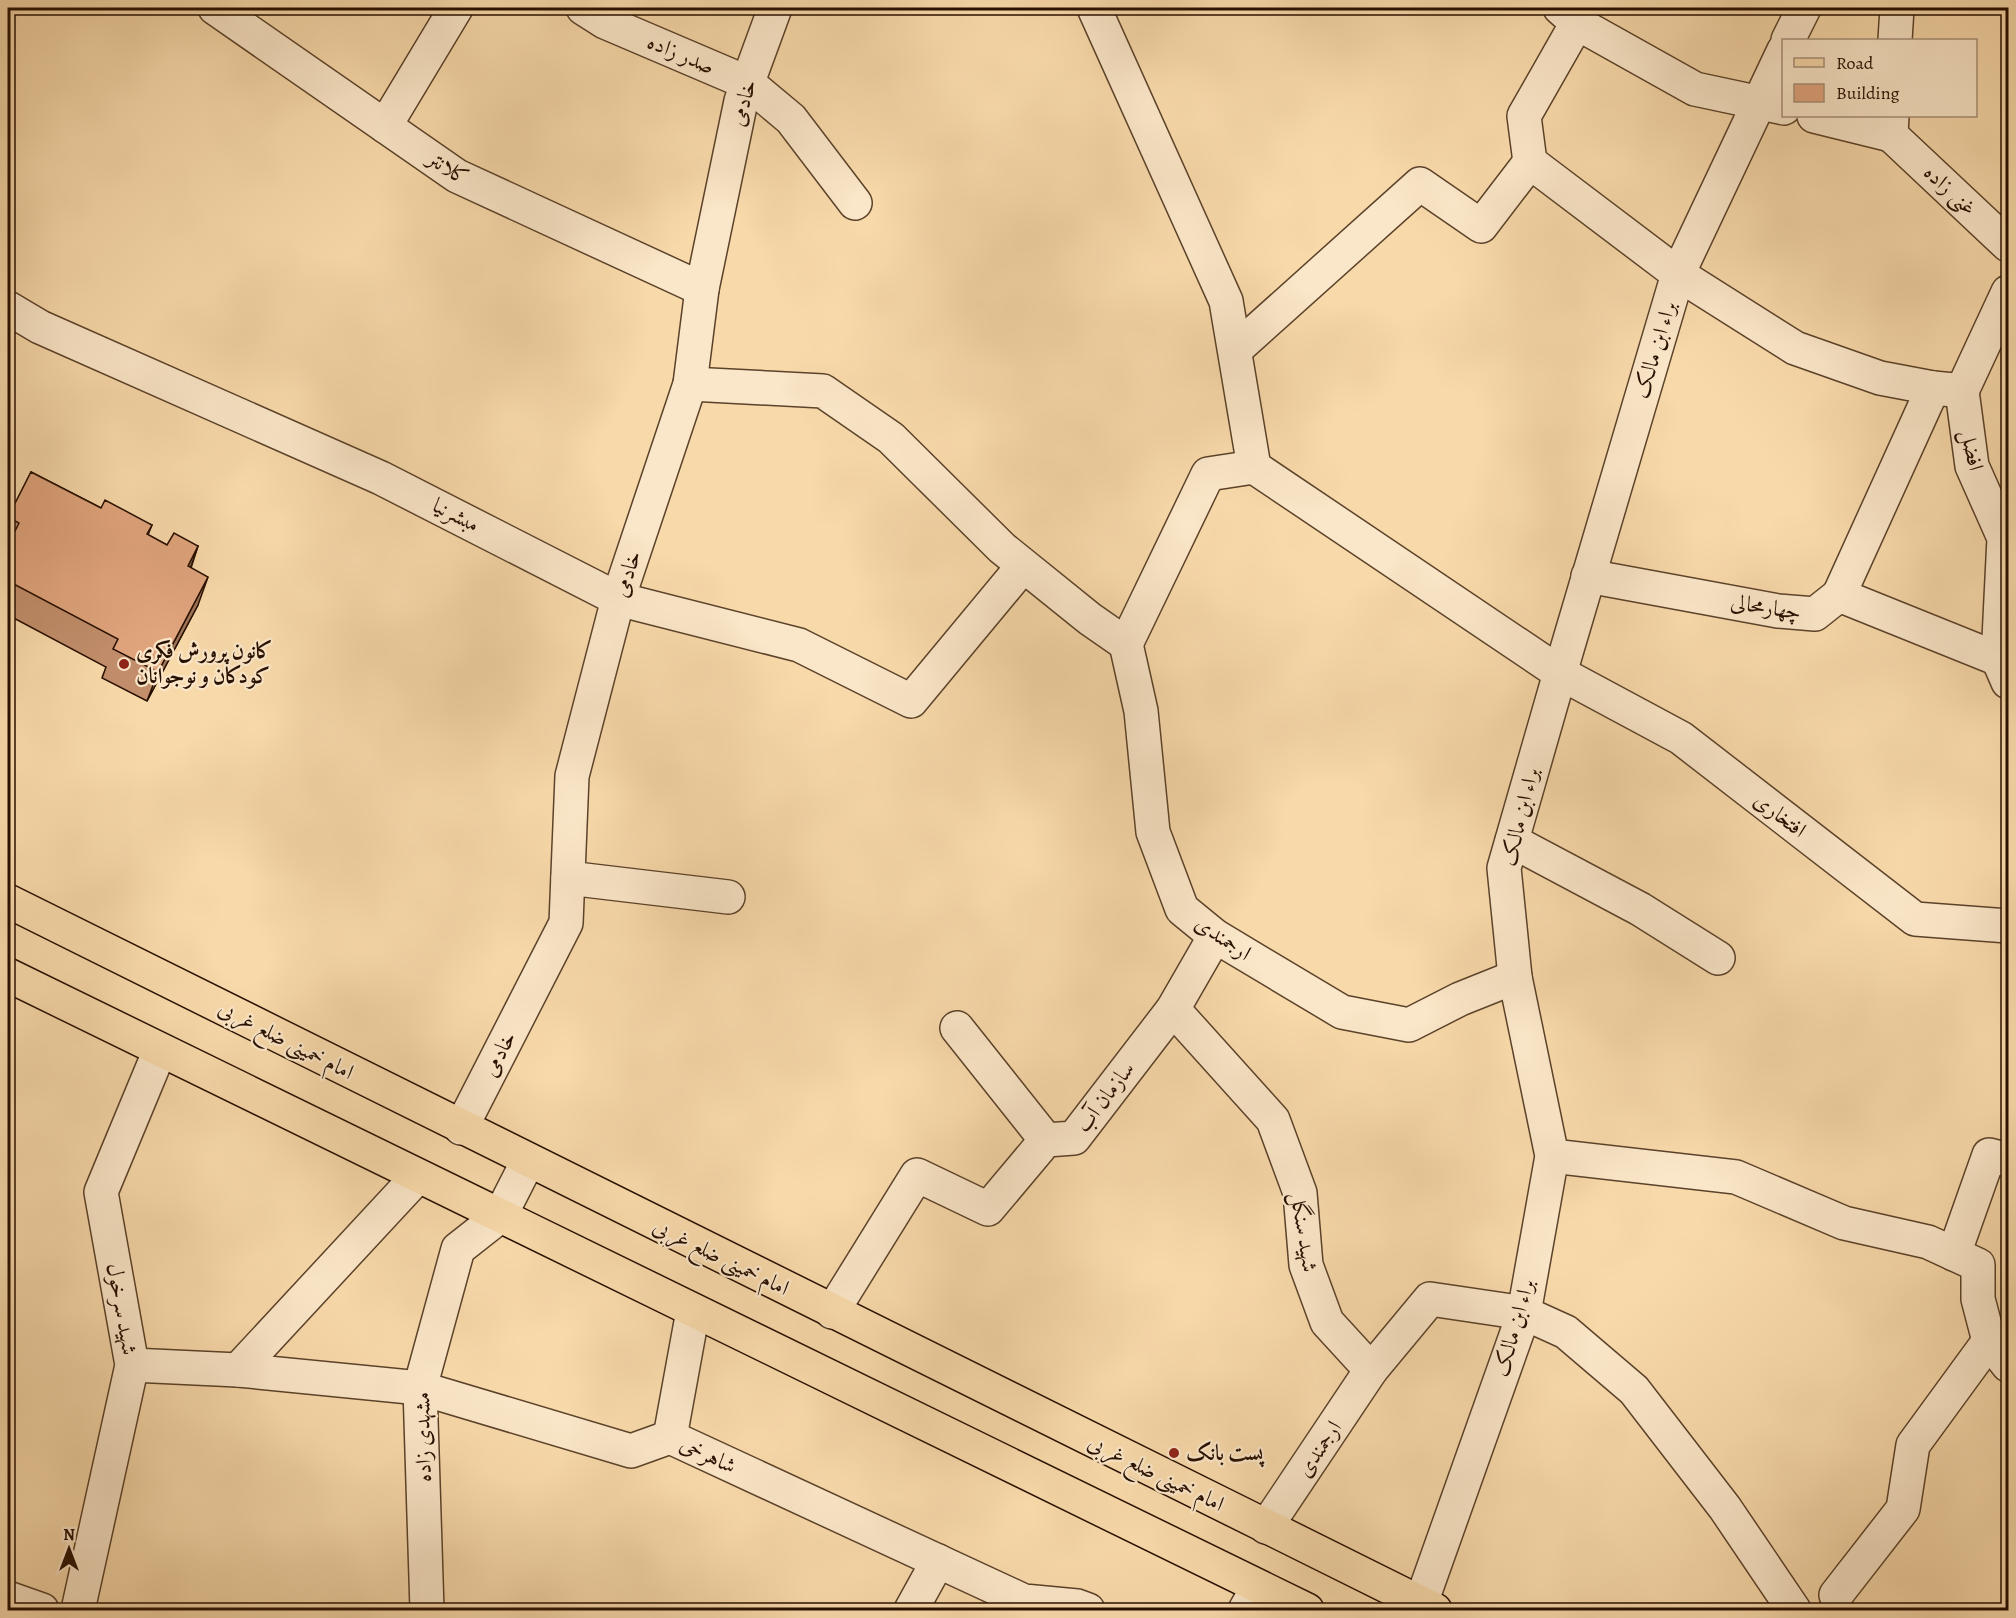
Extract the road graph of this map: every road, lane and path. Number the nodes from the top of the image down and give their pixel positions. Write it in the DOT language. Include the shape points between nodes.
graph roads {
  1 [pos="215,8"];
  2 [pos="456,8"];
  3 [pos="583,8"];
  4 [pos="775,8"];
  5 [pos="1094,8"];
  6 [pos="1804,8"];
  7 [pos="1896,8"];
  8 [pos="1568,15"];
  9 [pos="1788,39"];
  10 [pos="1895,39"];
  11 [pos="1782,58"];
  12 [pos="748,83"];
  13 [pos="1771,105"];
  14 [pos="1823,117"];
  15 [pos="1891,125"];
  16 [pos="385,126"];
  17 [pos="1530,162"];
  18 [pos="855,203"];
  19 [pos="2008,245"];
  20 [pos="1678,274"];
  21 [pos="702,289"];
  22 [pos="2008,292"];
  23 [pos="8,310"];
  24 [pos="1235,350"];
  25 [pos="690,384"];
  26 [pos="1947,389"];
  27 [pos="1254,467"];
  28 [pos="2006,537"];
  29 [pos="1023,566"];
  30 [pos="1588,576"];
  31 [pos="1839,595"];
  32 [pos="618,599"];
  33 [pos="1126,644"];
  34 [pos="2003,671"];
  35 [pos="1560,673"];
  36 [pos="1512,841"];
  37 [pos="568,878"];
  38 [pos="728,897"];
  39 [pos="8,902"];
  40 [pos="2008,926"];
  41 [pos="1215,936"];
  42 [pos="1718,958"];
  43 [pos="8,975"];
  44 [pos="1515,977"];
  45 [pos="1173,1009"];
  46 [pos="957,1028"];
  47 [pos="160,1050"];
  48 [pos="461,1128"];
  49 [pos="1046,1140"];
  50 [pos="1552,1156"];
  51 [pos="2008,1160"];
  52 [pos="528,1161"];
  53 [pos="418,1176"];
  54 [pos="501,1216"];
  55 [pos="1954,1254"];
  56 [pos="693,1311"];
  57 [pos="832,1312"];
  58 [pos="1524,1313"];
  59 [pos="1999,1353"];
  60 [pos="132,1365"];
  61 [pos="238,1370"];
  62 [pos="1371,1370"];
  63 [pos="420,1388"];
  64 [pos="670,1437"];
  65 [pos="1266,1527"];
  66 [pos="938,1562"];
  67 [pos="8,1598"];
  68 [pos="1251,1599"];
  69 [pos="1837,1605"];
  70 [pos="1428,1607"];
  71 [pos="42,1611"];
  72 [pos="78,1611"];
  73 [pos="427,1611"];
  74 [pos="911,1611"];
  75 [pos="1088,1611"];
  76 [pos="1307,1611"];
  77 [pos="1794,1611"];
  1 -- 16 [label="street, کلانتر"];
  2 -- 16 [label="street"];
  3 -- 12 [label="street, صدر زاده" via="605,22"];
  4 -- 12 [label="street, خادمی"];
  5 -- 24 [label="street" via="1226,301"];
  6 -- 9 [label="street"];
  7 -- 10 [label="street"];
  8 -- 13 [label="street" via="1695,89"];
  8 -- 17 [label="street" via="1524,116"];
  11 -- 13 [label="street, براء ابن مالک"];
  12 -- 18 [label="street, صدر زاده" via="792,119"];
  12 -- 21 [label="street, خادمی"];
  13 -- 20 [label="street, براء ابن مالک"];
  14 -- 15 [label="street"];
  15 -- 19 [label="street, غنی زاده"];
  16 -- 21 [label="street, کلانتر" via="457,176"];
  17 -- 20 [label="street"];
  17 -- 24 [label="street" via="1481,226 1420,184"];
  20 -- 26 [label="street" via="1795,348 1880,378"];
  20 -- 30 [label="street, براء ابن مالک"];
  21 -- 25 [label="street, خادمی"];
  22 -- 26 [label="street"];
  23 -- 32 [label="street, مبشرنیا" via="381,478"];
  24 -- 27 [label="street"];
  25 -- 29 [label="street" via="823,392 891,438"];
  25 -- 32 [label="street, خادمی"];
  26 -- 28 [label="street, افضل" via="1972,466"];
  26 -- 31 [label="street"];
  27 -- 33 [label="street" via="1208,474"];
  27 -- 35 [label="street, افتخاری"];
  28 -- 34 [label="street, افضل"];
  29 -- 32 [label="street, مبشرنیا" via="911,701 799,645"];
  29 -- 33 [label="street"];
  30 -- 31 [label="street, چهارمحالی" via="1778,611 1815,614"];
  30 -- 35 [label="street, براء ابن مالک"];
  31 -- 34 [label="street"];
  32 -- 37 [label="street, خادمی" via="572,776"];
  33 -- 41 [label="street, ارجمندی" via="1141,711 1153,832 1182,909"];
  35 -- 36 [label="street, براء ابن مالک"];
  35 -- 40 [label="street, افتخاری" via="1682,738 1915,919"];
  36 -- 42 [label="street" via="1640,909"];
  36 -- 44 [label="street, براء ابن مالک" via="1504,868"];
  37 -- 38 [label="street"];
  37 -- 48 [label="street, خادمی" via="566,923"];
  39 -- 48 [label="main road, امام خمینی ضلع غربی"];
  41 -- 44 [label="street, ارجمندی" via="1342,1012 1409,1025"];
  41 -- 45 [label="street, سازمان آب"];
  43 -- 47 [label="main road"];
  44 -- 50 [label="street, براء ابن مالک"];
  45 -- 49 [label="street, سازمان آب" via="1074,1138"];
  45 -- 62 [label="street, شهید سنگل" via="1273,1120 1300,1193 1306,1265 1327,1322"];
  46 -- 49 [label="street"];
  47 -- 53 [label="main road"];
  47 -- 60 [label="street, شهید سرخول" via="101,1192"];
  48 -- 52 [label="main road, امام خمینی ضلع غربی"];
  49 -- 57 [label="street, سازمان آب" via="988,1209 917,1175"];
  50 -- 55 [label="street" via="1736,1177 1844,1223 1928,1242"];
  50 -- 58 [label="street, براء ابن مالک"];
  51 -- 55 [label="street" via="1989,1155"];
  52 -- 54 [label="street"];
  52 -- 57 [label="main road, امام خمینی ضلع غربی"];
  53 -- 54 [label="main road"];
  53 -- 61 [label="street"];
  54 -- 56 [label="main road"];
  54 -- 63 [label="street, مشهدی زاده" via="458,1249"];
  55 -- 59 [label="street" via="1978,1266 1978,1299"];
  56 -- 64 [label="street"];
  56 -- 68 [label="main road"];
  57 -- 65 [label="main road, امام خمینی ضلع غربی"];
  58 -- 62 [label="street, ارجمندی" via="1430,1299"];
  58 -- 70 [label="street, براء ابن مالک"];
  58 -- 77 [label="street" via="1566,1332 1634,1390 1725,1509"];
  59 -- 69 [label="street" via="1913,1445 1902,1509"];
  60 -- 61 [label="street, شاهرخی"];
  60 -- 72 [label="street, شهید سرخول"];
  61 -- 63 [label="street, شاهرخی"];
  62 -- 65 [label="street, ارجمندی"];
  63 -- 64 [label="street, شاهرخی" via="631,1451"];
  63 -- 73 [label="street, مشهدی زاده"];
  64 -- 66 [label="street, شاهرخی"];
  65 -- 70 [label="main road, امام خمینی ضلع غربی"];
  66 -- 74 [label="street"];
  66 -- 75 [label="street, شاهرخی" via="1024,1601 1077,1606"];
  67 -- 71 [label="street"];
  68 -- 76 [label="main road"];
}
